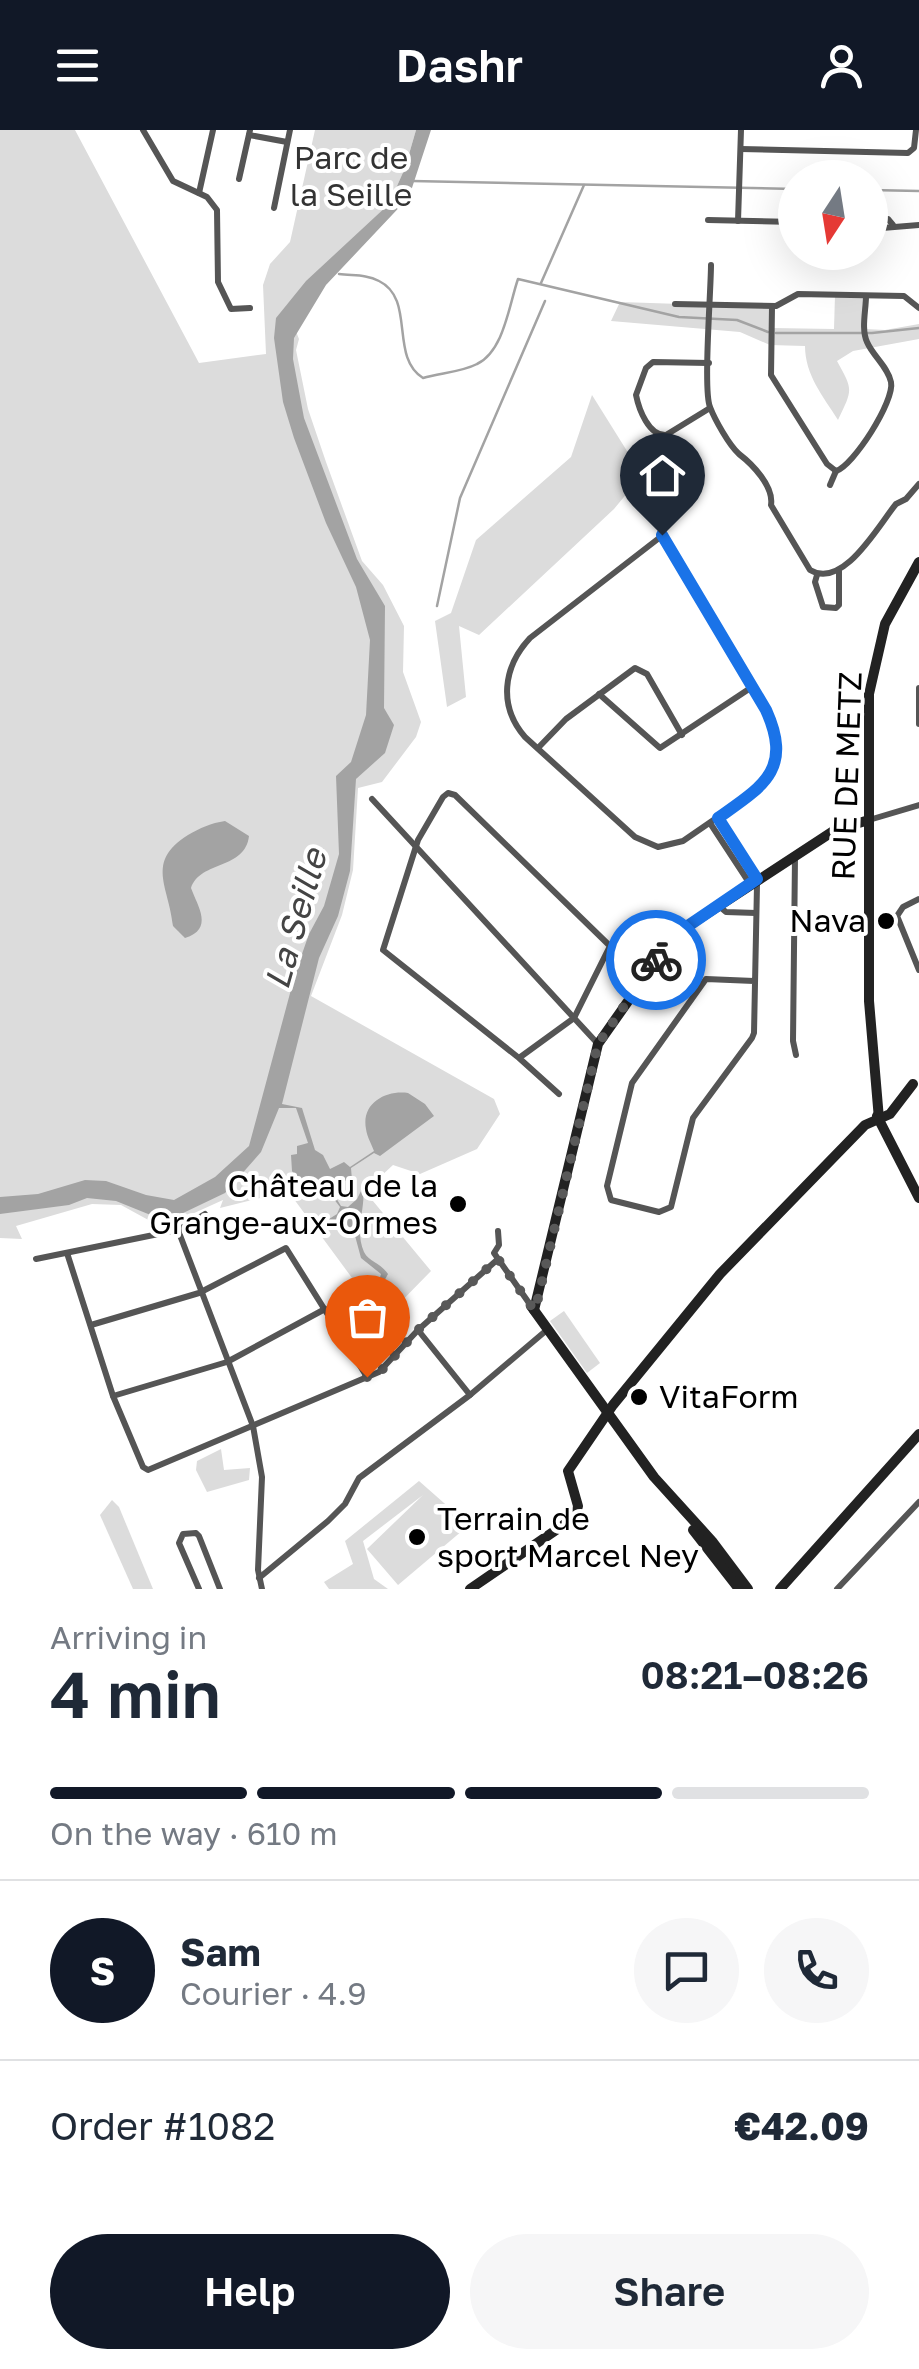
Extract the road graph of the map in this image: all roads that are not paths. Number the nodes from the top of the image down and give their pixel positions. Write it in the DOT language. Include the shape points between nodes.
graph roads {
  1 [pos="143,130"];
  2 [pos="212,130"];
  3 [pos="290,130"];
  4 [pos="741,130"];
  5 [pos="916,130"];
  6 [pos="250,132"];
  7 [pos="287,142"];
  8 [pos="741,149"];
  9 [pos="240,179"];
  10 [pos="199,193"];
  11 [pos="274,208"];
  12 [pos="888,219"];
  13 [pos="708,220"];
  14 [pos="738,221"];
  15 [pos="778,222"];
  16 [pos="894,224"];
  17 [pos="919,225"];
  18 [pos="888,229"];
  19 [pos="712,264"];
  20 [pos="866,296"];
  21 [pos="676,304"];
  22 [pos="711,305"];
  23 [pos="772,306"];
  24 [pos="250,308"];
  25 [pos="919,308"];
  26 [pos="709,363"];
  27 [pos="710,408"];
  28 [pos="836,471"];
  29 [pos="919,484"];
  30 [pos="830,485"];
  31 [pos="648,501"];
  32 [pos="662,535"];
  33 [pos="919,562"];
  34 [pos="839,571"];
  35 [pos="817,574"];
  36 [pos="752,687"];
  37 [pos="919,688"];
  38 [pos="599,694"];
  39 [pos="919,724"];
  40 [pos="682,735"];
  41 [pos="538,748"];
  42 [pos="372,799"];
  43 [pos="919,805"];
  44 [pos="718,818"];
  45 [pos="868,820"];
  46 [pos="710,824"];
  47 [pos="416,847"];
  48 [pos="794,856"];
  49 [pos="754,881"];
  50 [pos="919,899"];
  51 [pos="718,905"];
  52 [pos="756,913"];
  53 [pos="919,970"];
  54 [pos="754,981"];
  55 [pos="574,1018"];
  56 [pos="598,1044"];
  57 [pos="796,1054"];
  58 [pos="518,1058"];
  59 [pos="916,1081"];
  60 [pos="559,1094"];
  61 [pos="879,1119"];
  62 [pos="919,1198"];
  63 [pos="205,1214"];
  64 [pos="178,1230"];
  65 [pos="498,1232"];
  66 [pos="67,1253"];
  67 [pos="36,1258"];
  68 [pos="498,1259"];
  69 [pos="202,1292"];
  70 [pos="534,1302"];
  71 [pos="325,1310"];
  72 [pos="90,1325"];
  73 [pos="548,1329"];
  74 [pos="418,1330"];
  75 [pos="229,1361"];
  76 [pos="367,1377"];
  77 [pos="470,1395"];
  78 [pos="114,1396"];
  79 [pos="608,1412"];
  80 [pos="253,1426"];
  81 [pos="919,1434"];
  82 [pos="663,1488"];
  83 [pos="919,1502"];
  84 [pos="827,1534"];
  85 [pos="259,1578"];
  86 [pos="199,1589"];
  87 [pos="220,1589"];
  88 [pos="262,1589"];
  89 [pos="470,1589"];
  90 [pos="739,1589"];
  91 [pos="748,1589"];
  92 [pos="771,1589"];
  93 [pos="780,1589"];
  94 [pos="837,1589"];
  1 -- 10 [label="street" via="173,181"];
  2 -- 10 [label="street"];
  3 -- 7 [label="street"];
  4 -- 8 [label="street"];
  5 -- 8 [label="street" via="908,153"];
  6 -- 7 [label="street"];
  6 -- 9 [label="street"];
  7 -- 11 [label="street"];
  8 -- 14 [label="street"];
  10 -- 24 [label="street" via="219,218 219,287 230,309"];
  12 -- 16 [label="street"];
  13 -- 14 [label="street"];
  14 -- 15 [label="street"];
  16 -- 17 [label="street"];
  16 -- 18 [label="street"];
  19 -- 22 [label="street"];
  20 -- 23 [label="street" via="795,294"];
  20 -- 25 [label="street" via="907,297"];
  20 -- 28 [label="street" via="865,333 892,390 858,453"];
  21 -- 22 [label="street"];
  22 -- 23 [label="street"];
  22 -- 26 [label="street"];
  23 -- 28 [label="street" via="773,381"];
  26 -- 27 [label="street"];
  26 -- 27 [label="street" via="653,362 636,395 658,436"];
  27 -- 35 [label="street"];
  28 -- 30 [label="street"];
  29 -- 34 [label="street"];
  31 -- 32 [label="street"];
  32 -- 36 [label="street"];
  32 -- 41 [label="street" via="516,656 508,702 516,725"];
  33 -- 45 [label="street, RUE DE METZ" via="890,614 872,674"];
  34 -- 35 [label="street"];
  34 -- 35 [label="street" via="839,605 827,610"];
  36 -- 40 [label="street"];
  36 -- 44 [label="street" via="772,722 775,764 766,783"];
  37 -- 39 [label="street"];
  38 -- 40 [label="street" via="657,748"];
  38 -- 40 [label="street" via="627,670 642,670"];
  38 -- 41 [label="street"];
  41 -- 46 [label="street" via="645,844 677,844"];
  42 -- 47 [label="street"];
  43 -- 45 [label="street"];
  44 -- 46 [label="street"];
  44 -- 49 [label="street"];
  45 -- 48 [label="street" via="834,830"];
  45 -- 61 [label="street, RUE DE METZ" via="869,1002"];
  46 -- 49 [label="street"];
  47 -- 55 [label="street"];
  47 -- 55 [label="street" via="442,797 452,794 608,941 610,951"];
  47 -- 58 [label="street" via="384,953"];
  48 -- 49 [label="street"];
  48 -- 57 [label="street"];
  49 -- 51 [label="street"];
  49 -- 52 [label="street"];
  50 -- 53 [label="street" via="903,908 898,922"];
  51 -- 52 [label="street" via="726,912"];
  51 -- 56 [label="street" via="669,943"];
  52 -- 54 [label="street"];
  54 -- 54 [label="street" via="752,1038 693,1118 670,1208 608,1203 634,1078 706,980"];
  55 -- 56 [label="street"];
  55 -- 58 [label="street"];
  56 -- 70 [label="street"];
  58 -- 60 [label="street"];
  59 -- 61 [label="street"];
  61 -- 62 [label="street, RUE DE METZ"];
  61 -- 79 [label="street" via="734,1258"];
  63 -- 64 [label="street"];
  64 -- 66 [label="street"];
  64 -- 69 [label="street"];
  65 -- 68 [label="street"];
  66 -- 67 [label="street"];
  66 -- 72 [label="street"];
  68 -- 70 [label="street"];
  68 -- 74 [label="street"];
  69 -- 71 [label="street" via="286,1248"];
  69 -- 72 [label="street"];
  69 -- 75 [label="street"];
  70 -- 73 [label="street"];
  71 -- 75 [label="street"];
  71 -- 76 [label="street"];
  72 -- 78 [label="street"];
  73 -- 77 [label="street"];
  73 -- 79 [label="street"];
  74 -- 76 [label="street" via="380,1372"];
  74 -- 77 [label="street"];
  75 -- 78 [label="street"];
  75 -- 80 [label="street"];
  76 -- 80 [label="street"];
  77 -- 85 [label="street" via="359,1478 336,1512"];
  78 -- 80 [label="street" via="146,1470"];
  79 -- 82 [label="street"];
  79 -- 89 [label="street" via="568,1470 575,1516"];
  80 -- 85 [label="street" via="262,1477"];
  81 -- 84 [label="street"];
  82 -- 90 [label="street"];
  82 -- 91 [label="street"];
  83 -- 94 [label="street"];
  84 -- 92 [label="street"];
  84 -- 93 [label="street"];
  85 -- 88 [label="street"];
  86 -- 87 [label="street" via="179,1543 184,1534 199,1536"];
}
